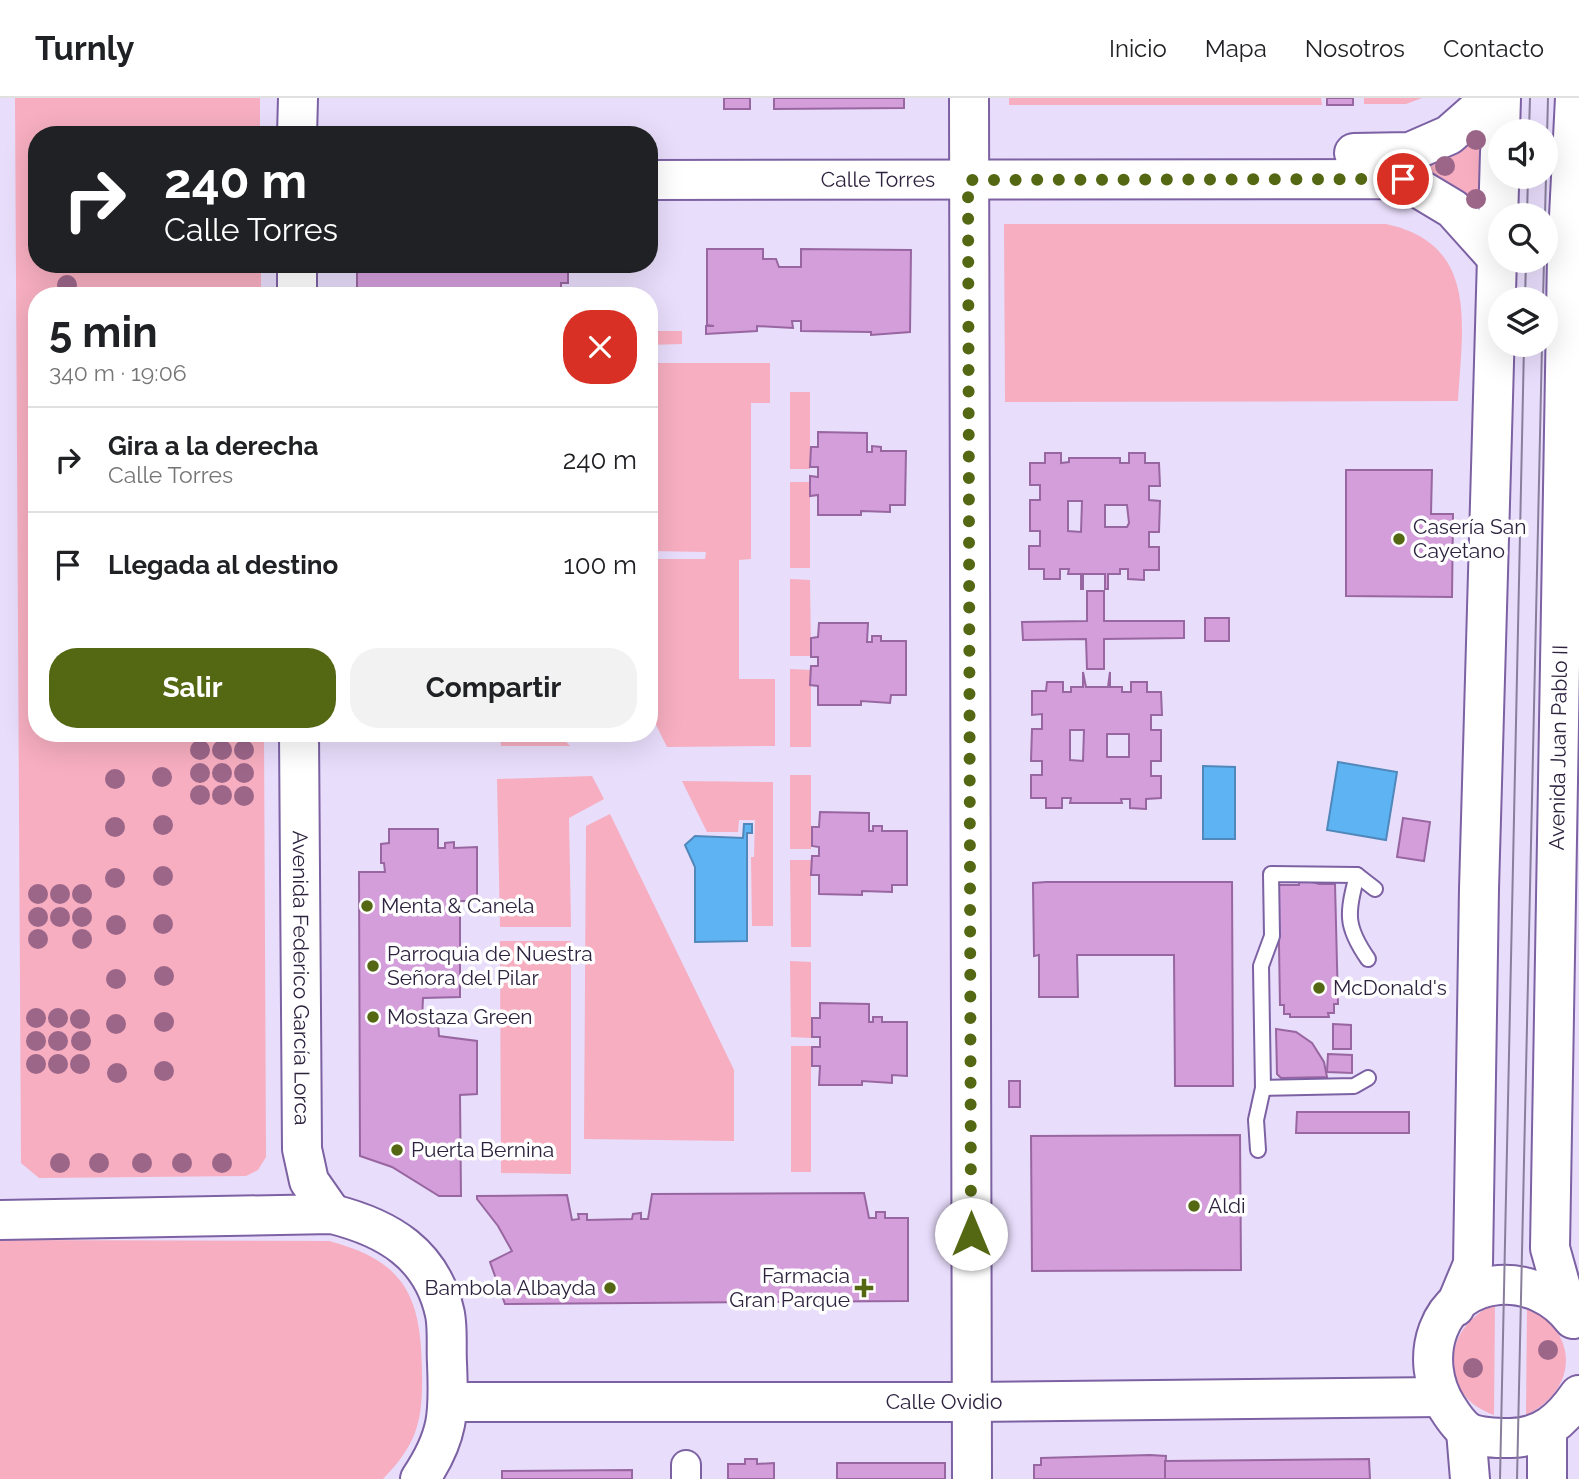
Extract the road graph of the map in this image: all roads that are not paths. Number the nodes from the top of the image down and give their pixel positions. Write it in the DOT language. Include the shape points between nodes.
graph roads {
  1 [pos="969,98"];
  2 [pos="1491,98"];
  3 [pos="1501,98"];
  4 [pos="1575,98"];
  5 [pos="1500,119"];
  6 [pos="658,155"];
  7 [pos="969,167"];
  8 [pos="658,180"];
  9 [pos="1488,248"];
  10 [pos="1573,248"];
  11 [pos="1497,273"];
  12 [pos="299,742"];
  13 [pos="1357,875"];
  14 [pos="1375,889"];
  15 [pos="1368,959"];
  16 [pos="1368,1078"];
  17 [pos="1263,1087"];
  18 [pos="1258,1150"];
  19 [pos="332,1214"];
  20 [pos="0,1220"];
  21 [pos="1455,1307"];
  22 [pos="1573,1320"];
  23 [pos="1579,1395"];
  24 [pos="1440,1397"];
  25 [pos="449,1402"];
  26 [pos="971,1402"];
  27 [pos="1547,1430"];
  28 [pos="1466,1431"];
  29 [pos="419,1479"];
  30 [pos="972,1479"];
  31 [pos="1470,1479"];
  32 [pos="1547,1479"];
  1 -- 7 [label="main road"];
  2 -- 7 [label="main road, Calle Torres" via="1449,135 1410,152"];
  3 -- 5 [label="main road"];
  4 -- 10 [label="main road, Avenida Juan Pablo II"];
  6 -- 7 [label="main road, Calle Torres"];
  7 -- 8 [label="main road, Calle Torres"];
  7 -- 9 [label="main road, Calle Torres" via="1403,179 1453,209"];
  7 -- 26 [label="main road"];
  10 -- 22 [label="main road, Avenida Juan Pablo II" via="1550,1248"];
  11 -- 21 [label="main road" via="1473,1264"];
  12 -- 19 [label="main road, Avenida Federico García Lorca" via="302,1149 309,1181"];
  13 -- 14 [label="lane"];
  13 -- 15 [label="lane" via="1351,899 1351,934"];
  13 -- 17 [label="lane" via="1271,874 1272,936 1261,966"];
  16 -- 17 [label="lane" via="1354,1086"];
  17 -- 18 [label="lane" via="1256,1120"];
  19 -- 20 [label="main road"];
  19 -- 25 [label="main road" via="367,1223 396,1238 419,1260 436,1286 445,1316"];
  21 -- 22 [label="main road" via="1484,1288 1503,1285 1534,1289"];
  21 -- 24 [label="main road" via="1444,1319 1432,1351"];
  23 -- 27 [label="main road"];
  24 -- 26 [label="main road, Calle Ovidio"];
  24 -- 28 [label="main road"];
  25 -- 26 [label="main road, Calle Ovidio"];
  25 -- 29 [label="main road" via="444,1436"];
  26 -- 30 [label="main road"];
  27 -- 28 [label="main road" via="1518,1438 1483,1437"];
  27 -- 32 [label="main road"];
  28 -- 31 [label="main road"];
}
